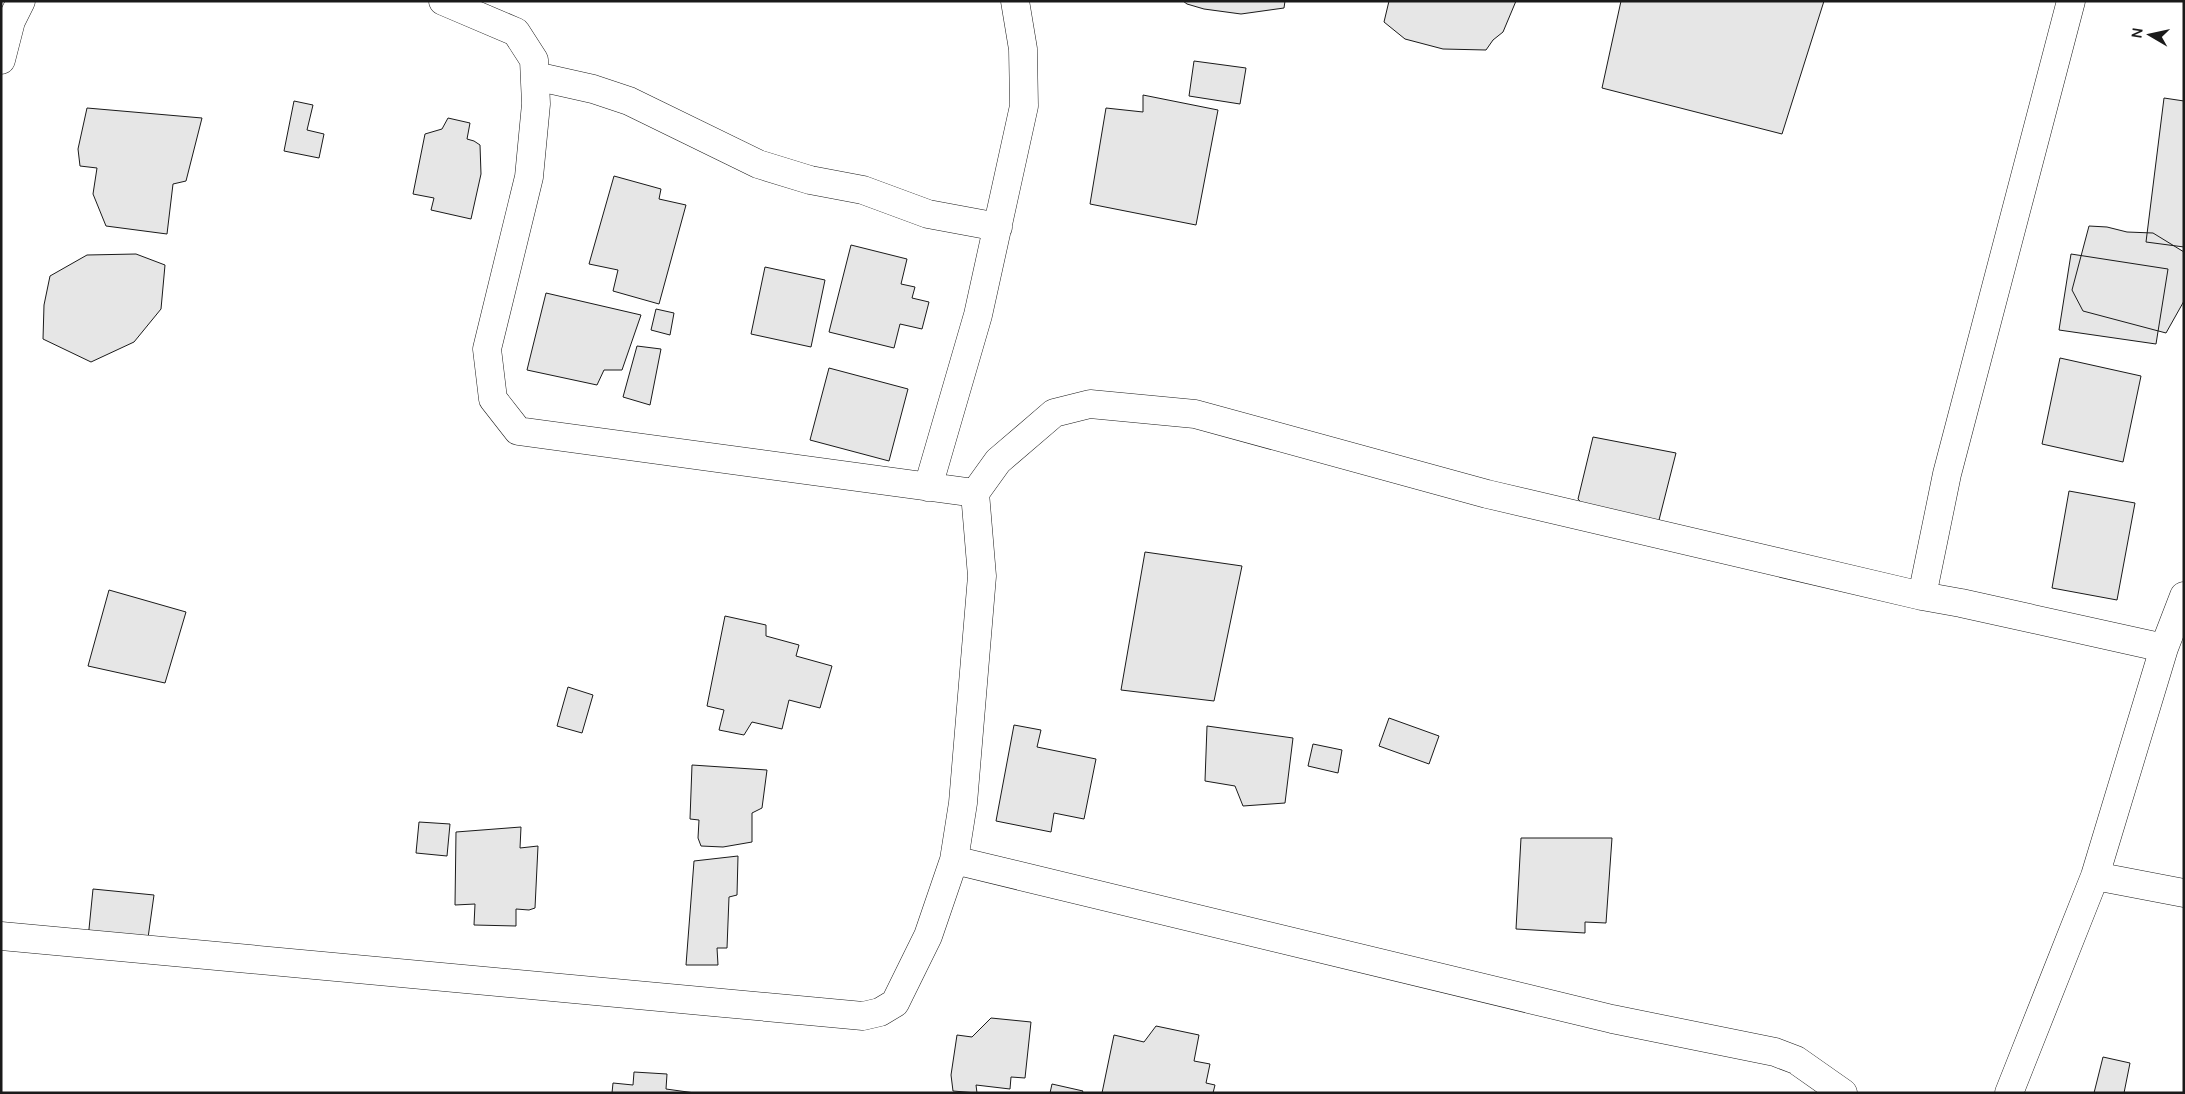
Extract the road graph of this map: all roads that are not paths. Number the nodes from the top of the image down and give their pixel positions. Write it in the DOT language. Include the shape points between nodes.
graph roads {
  1 [pos="20,1"];
  2 [pos="443,1"];
  3 [pos="1015,1"];
  4 [pos="2072,1"];
  5 [pos="1,60"];
  6 [pos="535,76"];
  7 [pos="998,227"];
  8 [pos="928,487"];
  9 [pos="975,494"];
  10 [pos="1922,596"];
  11 [pos="2184,596"];
  12 [pos="2164,648"];
  13 [pos="954,860"];
  14 [pos="2095,876"];
  15 [pos="2184,894"];
  16 [pos="1,936"];
  17 [pos="1843,1093"];
  18 [pos="2009,1093"];
  1 -- 5 [label="street"];
  2 -- 6 [label="street" via="516,32 534,60"];
  3 -- 7 [label="street" via="1023,49 1024,106"];
  4 -- 10 [label="street" via="1947,474"];
  6 -- 7 [label="street" via="629,100 758,164 810,180 863,190 928,214"];
  6 -- 8 [label="street" via="536,104 529,177 487,349 492,399 518,431"];
  7 -- 8 [label="street" via="978,315"];
  8 -- 9 [label="street"];
  9 -- 10 [label="street" via="998,461 1054,413 1090,404 1195,414 1487,494"];
  9 -- 13 [label="street" via="982,576 963,803"];
  10 -- 12 [label="street"];
  11 -- 12 [label="street"];
  12 -- 14 [label="street"];
  13 -- 16 [label="street" via="928,936 894,1003 880,1012 863,1016"];
  13 -- 17 [label="street" via="1612,1019 1775,1052 1796,1060"];
  14 -- 15 [label="street"];
  14 -- 18 [label="street"];
}
